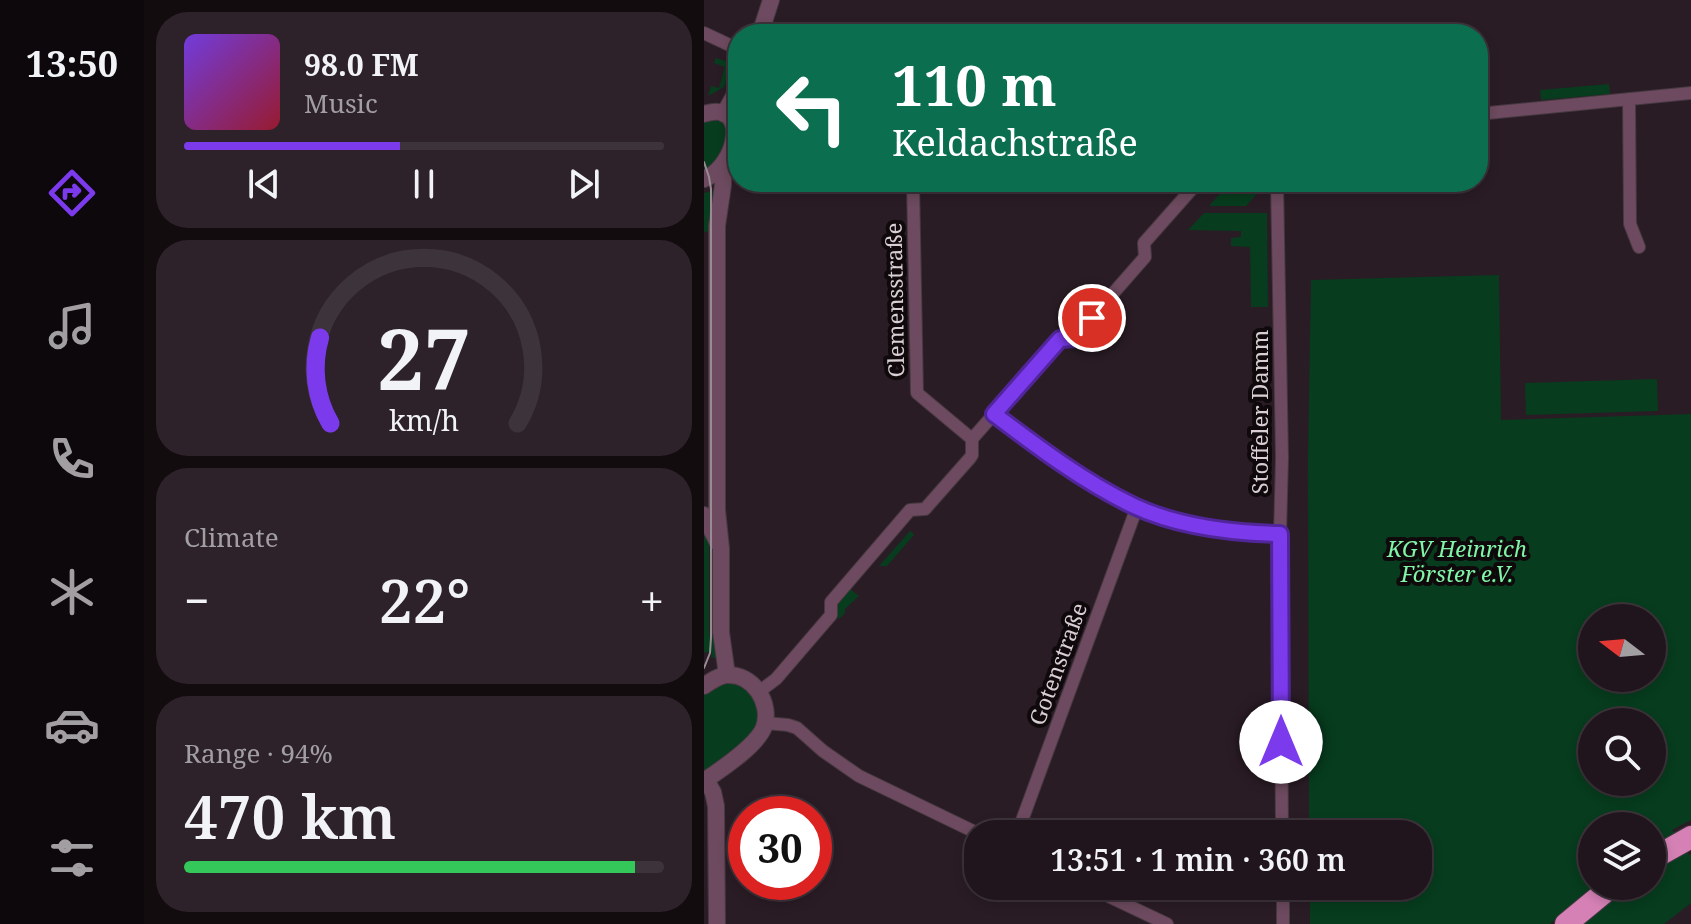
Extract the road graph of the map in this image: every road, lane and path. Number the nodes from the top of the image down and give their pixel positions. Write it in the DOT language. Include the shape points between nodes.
graph roads {
  1 [pos="771,0"];
  2 [pos="763,24"];
  3 [pos="704,33"];
  4 [pos="728,44"];
  5 [pos="1691,93"];
  6 [pos="1629,99"];
  7 [pos="728,107"];
  8 [pos="1488,113"];
  9 [pos="704,114"];
  10 [pos="724,114"];
  11 [pos="728,118"];
  12 [pos="728,155"];
  13 [pos="723,166"];
  14 [pos="704,179"];
  15 [pos="913,192"];
  16 [pos="1189,192"];
  17 [pos="1277,192"];
  18 [pos="1639,247"];
  19 [pos="994,414"];
  20 [pos="972,439"];
  21 [pos="1137,507"];
  22 [pos="704,515"];
  23 [pos="1280,534"];
  24 [pos="721,548"];
  25 [pos="727,675"];
  26 [pos="704,686"];
  27 [pos="760,691"];
  28 [pos="765,723"];
  29 [pos="705,781"];
  30 [pos="1022,820"];
  31 [pos="1282,820"];
  32 [pos="964,827"];
  33 [pos="1690,838"];
  34 [pos="1666,851"];
  35 [pos="1116,900"];
  36 [pos="1283,900"];
  37 [pos="1595,900"];
  38 [pos="717,924"];
  39 [pos="1167,924"];
  40 [pos="1283,924"];
  41 [pos="1566,924"];
  1 -- 2 [label="street"];
  3 -- 4 [label="street"];
  5 -- 6 [label="street"];
  6 -- 8 [label="street"];
  6 -- 18 [label="street" via="1630,224"];
  7 -- 10 [label="street"];
  9 -- 10 [label="street"];
  10 -- 11 [label="street"];
  12 -- 13 [label="street"];
  13 -- 14 [label="street"];
  13 -- 24 [label="street" via="717,226"];
  15 -- 20 [label="street, Clemensstraße" via="917,393"];
  16 -- 19 [label="street" via="1144,243 1145,257 1074,338 1060,339"];
  17 -- 23 [label="street, Stoffeler Damm"];
  19 -- 20 [label="street"];
  19 -- 21 [label="street" via="1076,473"];
  20 -- 27 [label="street" via="970,458 925,509 910,510 831,602 831,615"];
  21 -- 23 [label="street" via="1224,531"];
  21 -- 30 [label="street, Gotenstraße"];
  22 -- 24 [label="street"];
  23 -- 31 [label="street, Stoffeler Damm"];
  24 -- 25 [label="street"];
  25 -- 26 [label="street"];
  25 -- 27 [label="street"];
  27 -- 28 [label="street"];
  28 -- 29 [label="street" via="757,738"];
  28 -- 32 [label="street" via="797,728 859,776"];
  29 -- 38 [label="street" via="716,806"];
  33 -- 34 [label="highway"];
  35 -- 39 [label="street"];
  36 -- 40 [label="street"];
  37 -- 41 [label="highway"];
}
